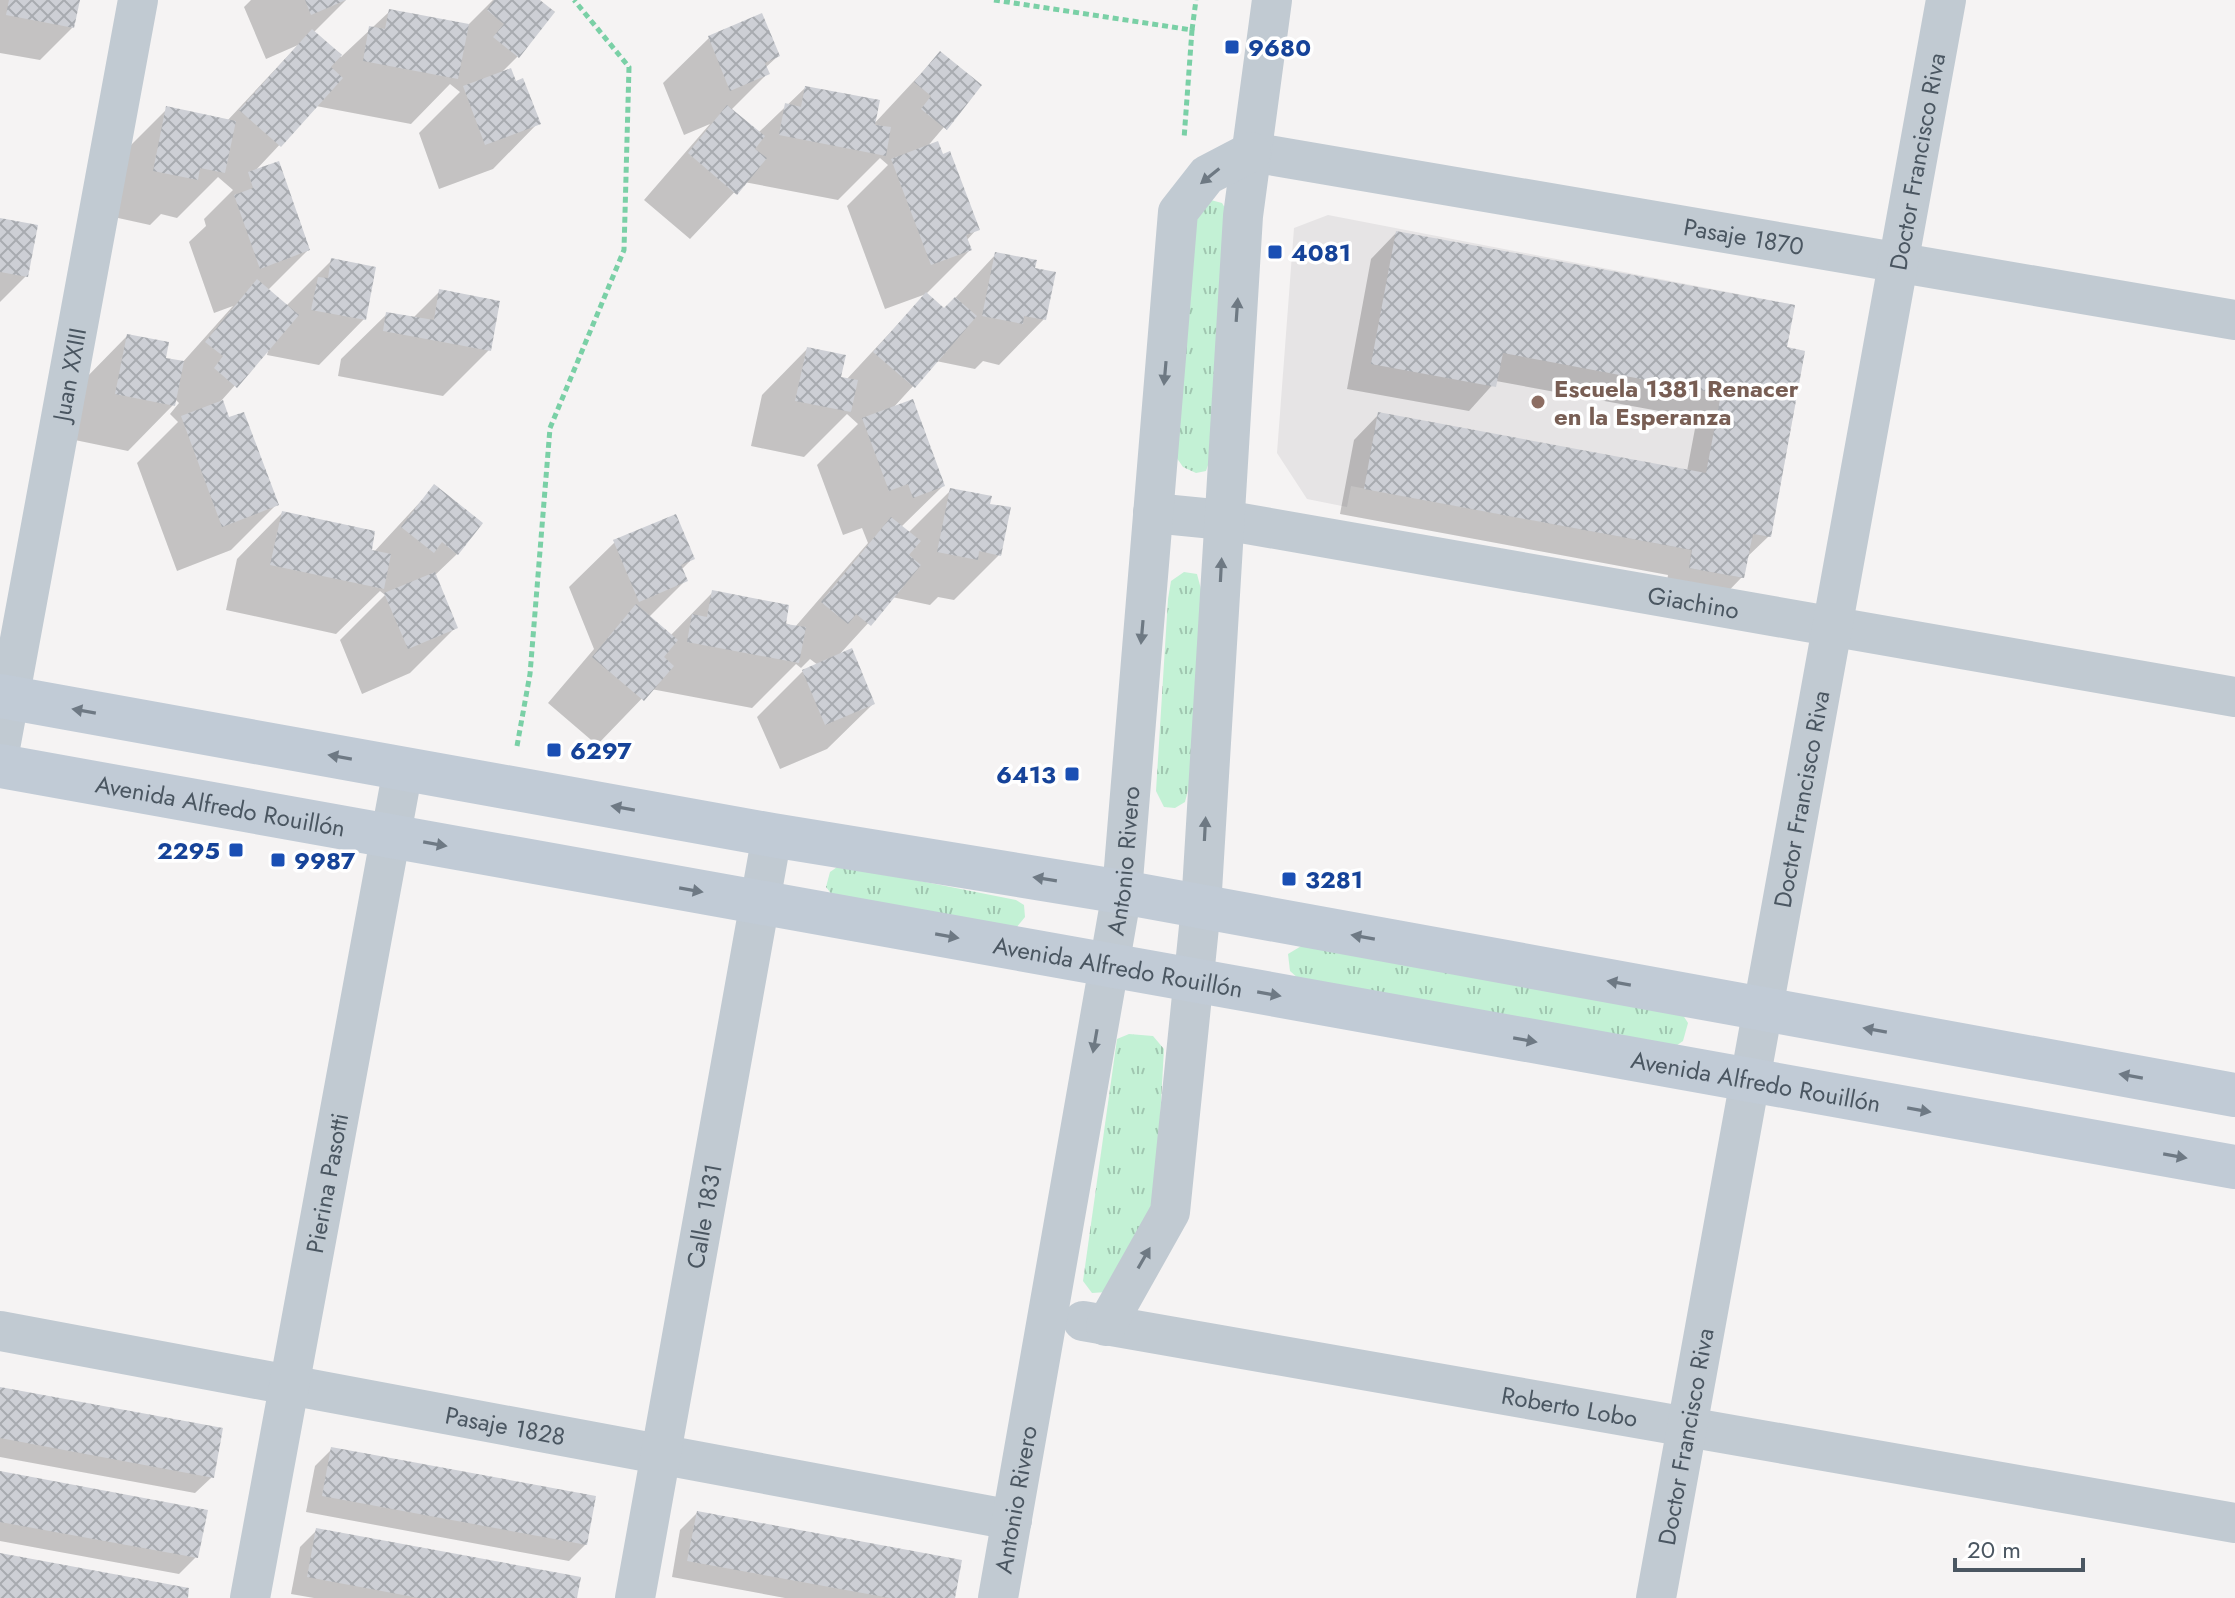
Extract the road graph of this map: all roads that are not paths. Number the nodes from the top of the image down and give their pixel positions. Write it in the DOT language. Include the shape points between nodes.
graph roads {
  1 [pos="138,0"];
  2 [pos="1272,0"];
  3 [pos="1946,0"];
  4 [pos="1251,152"];
  5 [pos="1898,265"];
  6 [pos="2235,320"];
  7 [pos="1153,513"];
  8 [pos="1224,520"];
  9 [pos="1833,627"];
  10 [pos="5,697"];
  11 [pos="2235,697"];
  12 [pos="0,748"];
  13 [pos="0,766"];
  14 [pos="403,769"];
  15 [pos="772,835"];
  16 [pos="391,836"];
  17 [pos="1122,892"];
  18 [pos="759,902"];
  19 [pos="1201,907"];
  20 [pos="1109,964"];
  21 [pos="1192,980"];
  22 [pos="1763,1009"];
  23 [pos="1750,1080"];
  24 [pos="2235,1095"];
  25 [pos="2235,1167"];
  26 [pos="1047,1314"];
  27 [pos="1106,1326"];
  28 [pos="0,1331"];
  29 [pos="289,1385"];
  30 [pos="1687,1429"];
  31 [pos="661,1455"];
  32 [pos="1012,1520"];
  33 [pos="2235,1523"];
  34 [pos="250,1598"];
  35 [pos="635,1598"];
  36 [pos="998,1598"];
  37 [pos="1656,1598"];
  1 -- 10 [label="street, Juan XXIII"];
  2 -- 4 [label="street"];
  3 -- 5 [label="street, Doctor Francisco Riva"];
  4 -- 5 [label="street, Pasaje 1870"];
  4 -- 7 [label="street, Antonio Rivero, one-way" via="1207,175 1178,212"];
  8 -- 4 [label="street, one-way"];
  5 -- 6 [label="street, Pasaje 1870"];
  5 -- 9 [label="street, Doctor Francisco Riva"];
  7 -- 8 [label="street, Giachino"];
  7 -- 17 [label="street, Antonio Rivero, one-way"];
  8 -- 9 [label="street, Giachino"];
  19 -- 8 [label="street, one-way"];
  9 -- 11 [label="street, Giachino"];
  9 -- 22 [label="street, Doctor Francisco Riva"];
  10 -- 12 [label="street, Juan XXIII"];
  14 -- 10 [label="street, one-way"];
  13 -- 16 [label="street, Avenida Alfredo Rouillón"];
  15 -- 14 [label="street, one-way"];
  14 -- 16 [label="street, Pierina Pasotti"];
  17 -- 15 [label="street, one-way"];
  15 -- 18 [label="street, Calle 1831"];
  16 -- 18 [label="street, Avenida Alfredo Rouillón, one-way"];
  16 -- 29 [label="street, Pierina Pasotti"];
  17 -- 19 [label="street"];
  17 -- 20 [label="street, Antonio Rivero"];
  18 -- 20 [label="street, Avenida Alfredo Rouillón, one-way"];
  18 -- 31 [label="street, Calle 1831"];
  19 -- 21 [label="street"];
  22 -- 19 [label="street, one-way"];
  20 -- 21 [label="street, Avenida Alfredo Rouillón"];
  20 -- 26 [label="street, Antonio Rivero, one-way"];
  21 -- 23 [label="street, Avenida Alfredo Rouillón, one-way"];
  27 -- 21 [label="street, one-way" via="1170,1212"];
  22 -- 23 [label="street, Doctor Francisco Riva"];
  24 -- 22 [label="street, one-way"];
  23 -- 25 [label="street, Avenida Alfredo Rouillón, one-way"];
  23 -- 30 [label="street, Doctor Francisco Riva"];
  26 -- 27 [label="street, Roberto Lobo"];
  26 -- 32 [label="street, Antonio Rivero"];
  27 -- 30 [label="street, Roberto Lobo"];
  28 -- 29 [label="street, Pasaje 1828"];
  29 -- 31 [label="street, Pasaje 1828"];
  29 -- 34 [label="street, Pierina Pasotti"];
  30 -- 33 [label="street, Roberto Lobo"];
  30 -- 37 [label="street, Doctor Francisco Riva"];
  31 -- 32 [label="street, Pasaje 1828"];
  31 -- 35 [label="street, Calle 1831"];
  32 -- 36 [label="street, Antonio Rivero"];
}
